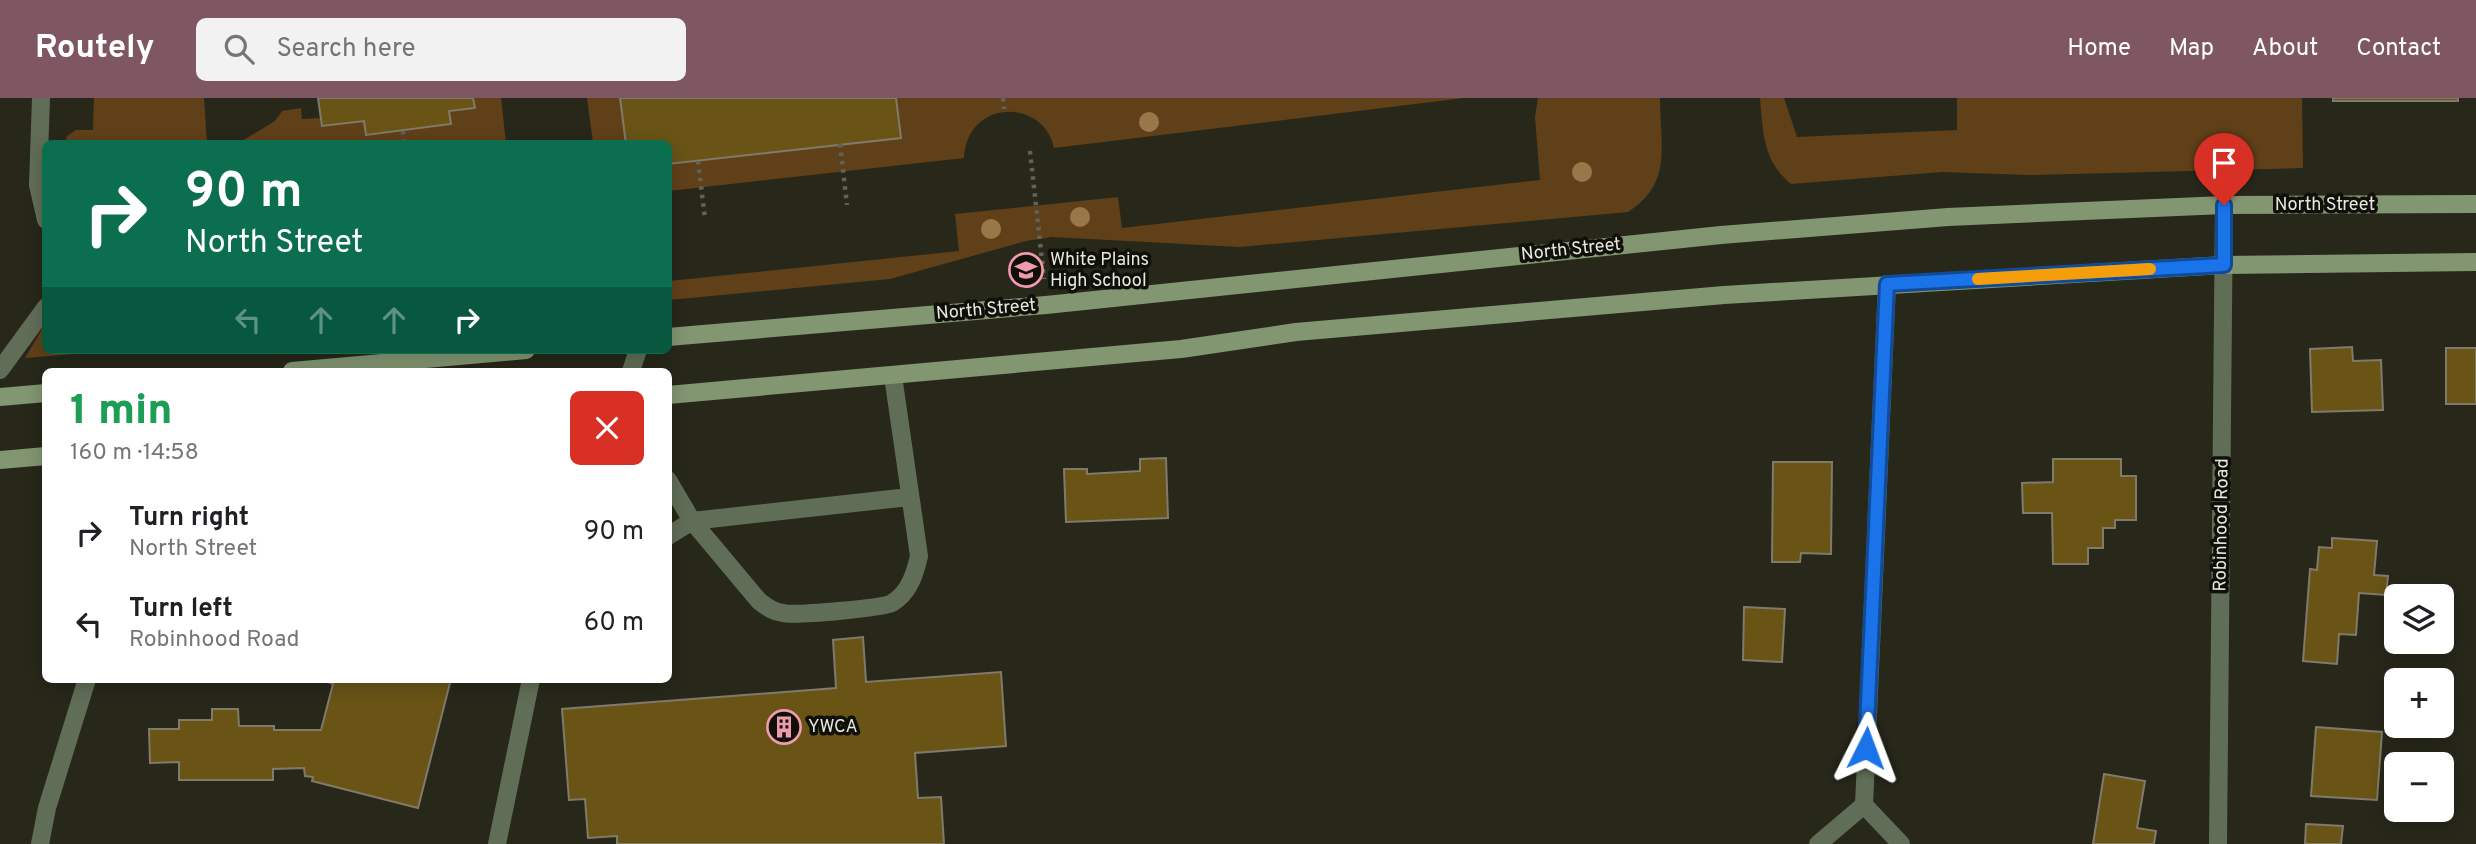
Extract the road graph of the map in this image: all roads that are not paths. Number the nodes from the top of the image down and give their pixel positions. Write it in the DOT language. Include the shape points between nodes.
graph roads {
  1 [pos="41,98"];
  2 [pos="42,202"];
  3 [pos="2476,204"];
  4 [pos="2224,205"];
  5 [pos="2476,262"];
  6 [pos="2224,265"];
  7 [pos="1887,284"];
  8 [pos="42,312"];
  9 [pos="672,337"];
  10 [pos="481,354"];
  11 [pos="325,368"];
  12 [pos="0,370"];
  13 [pos="893,376"];
  14 [pos="42,393"];
  15 [pos="672,395"];
  16 [pos="0,397"];
  17 [pos="42,456"];
  18 [pos="0,460"];
  19 [pos="672,487"];
  20 [pos="909,497"];
  21 [pos="692,521"];
  22 [pos="672,534"];
  23 [pos="86,683"];
  24 [pos="530,683"];
  25 [pos="1864,805"];
  26 [pos="40,844"];
  27 [pos="497,844"];
  28 [pos="1818,844"];
  29 [pos="1901,844"];
  30 [pos="2218,844"];
  1 -- 2 [label="street" via="38,185"];
  3 -- 4 [label="main road, North Street"];
  4 -- 6 [label="street, Robinhood Road"];
  4 -- 9 [label="main road, North Street" via="1991,214 1721,235 1046,304"];
  5 -- 6 [label="main road"];
  6 -- 7 [label="main road"];
  6 -- 30 [label="street, Robinhood Road"];
  7 -- 13 [label="main road" via="1296,332 1181,349"];
  7 -- 25 [label="street"];
  8 -- 12 [label="street"];
  10 -- 11 [label="main road"];
  13 -- 15 [label="main road"];
  13 -- 20 [label="street"];
  14 -- 16 [label="main road"];
  17 -- 18 [label="main road"];
  19 -- 21 [label="street"];
  20 -- 21 [label="street"];
  20 -- 21 [label="street" via="919,556 906,590 891,604 800,614 771,610"];
  21 -- 22 [label="street"];
  23 -- 26 [label="street"];
  24 -- 27 [label="street"];
  25 -- 28 [label="street"];
  25 -- 29 [label="street"];
}
